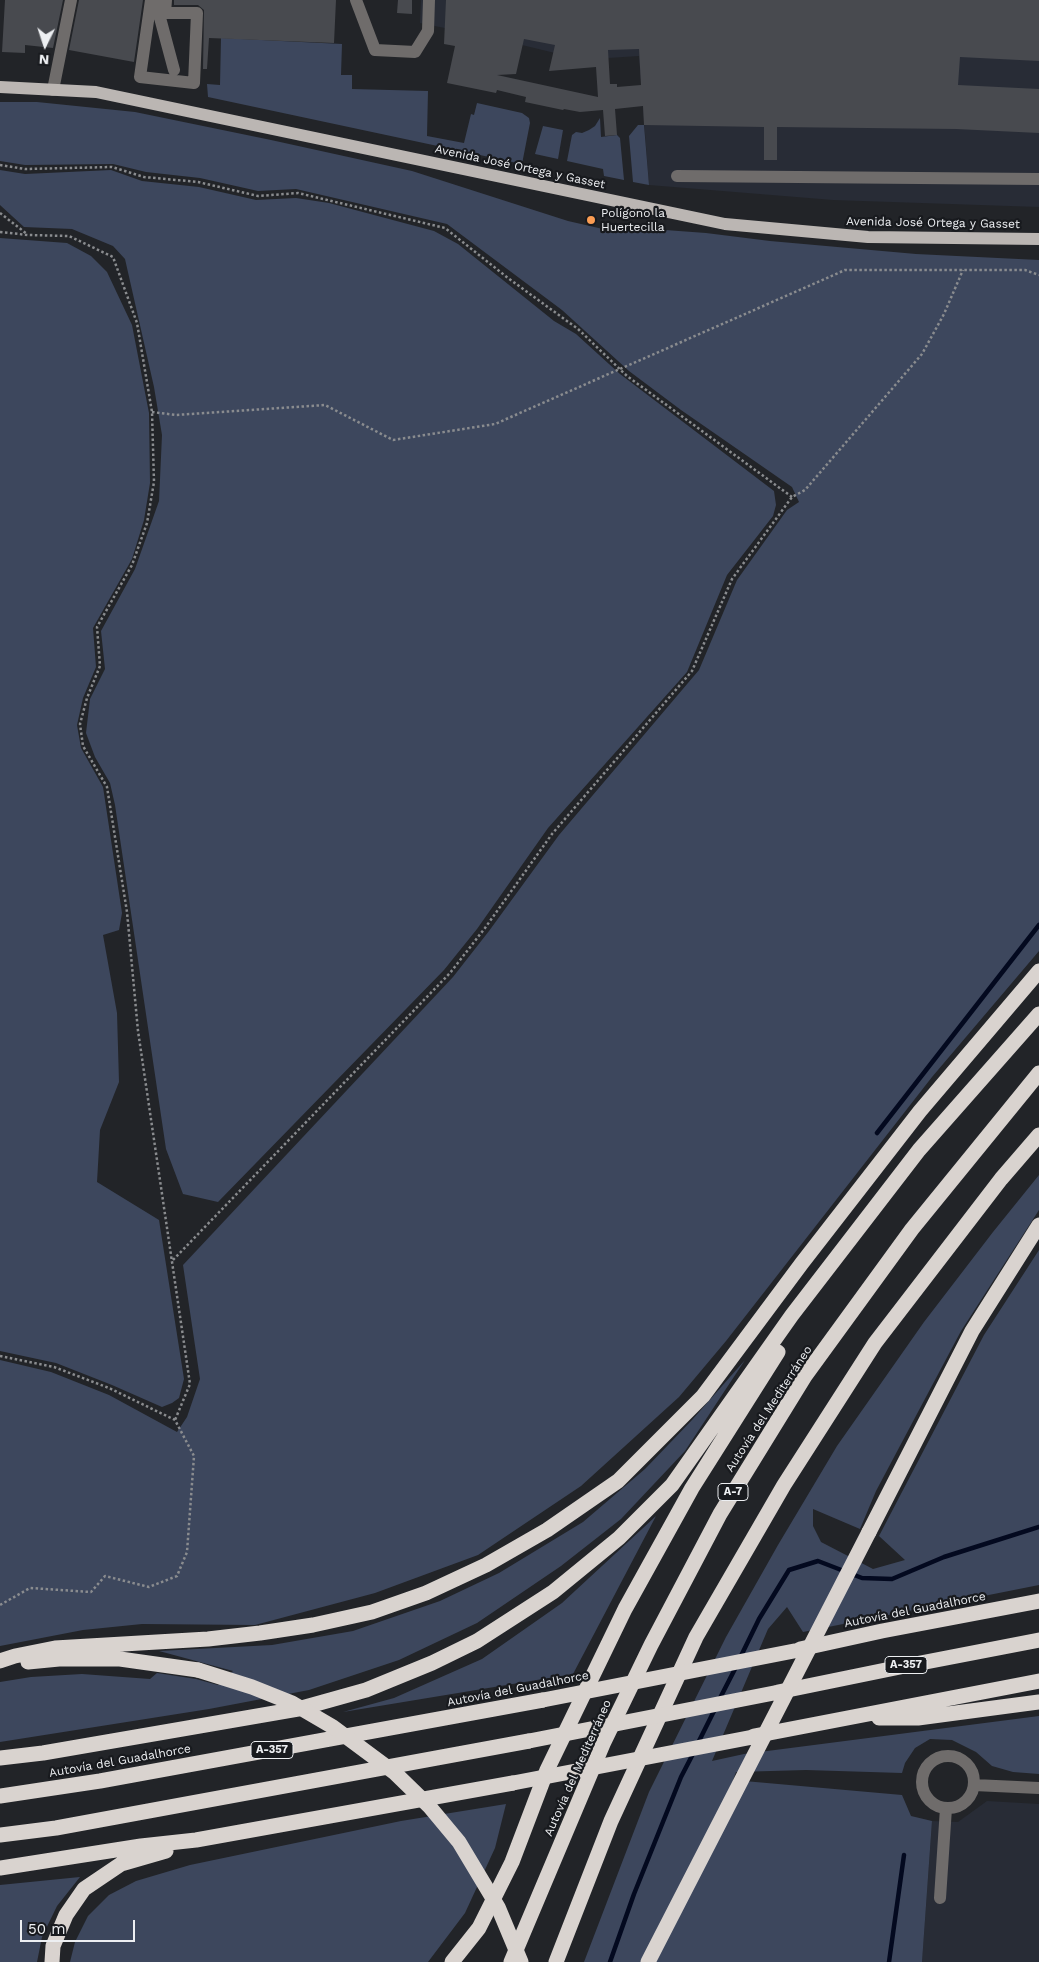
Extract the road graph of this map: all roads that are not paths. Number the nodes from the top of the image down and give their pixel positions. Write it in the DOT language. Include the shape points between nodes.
graph roads {
  1 [pos="71,0"];
  2 [pos="151,0"];
  3 [pos="160,0"];
  4 [pos="166,0"];
  5 [pos="356,0"];
  6 [pos="430,0"];
  7 [pos="174,70"];
  8 [pos="0,87"];
  9 [pos="53,90"];
  10 [pos="677,176"];
  11 [pos="1039,179"];
  12 [pos="1039,239"];
  13 [pos="1039,971"];
  14 [pos="1039,1014"];
  15 [pos="1039,1073"];
  16 [pos="1039,1135"];
  17 [pos="1039,1225"];
  18 [pos="837,1258"];
  19 [pos="1039,1601"];
  20 [pos="1039,1640"];
  21 [pos="0,1660"];
  22 [pos="0,1664"];
  23 [pos="1039,1681"];
  24 [pos="1039,1702"];
  25 [pos="845,1718"];
  26 [pos="0,1758"];
  27 [pos="974,1785"];
  28 [pos="1039,1788"];
  29 [pos="0,1796"];
  30 [pos="946,1808"];
  31 [pos="0,1835"];
  32 [pos="196,1840"];
  33 [pos="0,1868"];
  34 [pos="940,1898"];
  35 [pos="52,1962"];
  36 [pos="452,1962"];
  37 [pos="511,1962"];
  38 [pos="521,1962"];
  39 [pos="556,1962"];
  40 [pos="648,1962"];
  1 -- 9 [label="street"];
  2 -- 4 [label="street" via="140,77 194,83 198,13 166,13"];
  3 -- 7 [label="street" via="160,14"];
  5 -- 6 [label="street" via="375,50 415,52 428,31"];
  8 -- 9 [label="main road, Avenida José Ortega y Gasset"];
  9 -- 12 [label="main road, Avenida José Ortega y Gasset" via="96,92 725,224 868,237"];
  10 -- 11 [label="street"];
  13 -- 21 [label="highway" via="920,1111 703,1396 618,1481 547,1530 486,1565 426,1593 372,1612 260,1633 55,1648"];
  14 -- 18 [label="highway" via="918,1150"];
  15 -- 37 [label="highway, Autovía del Mediterráneo / A-7" via="912,1229 805,1376 720,1514 603,1744"];
  16 -- 39 [label="highway" via="1001,1178 875,1343 784,1485 696,1637 611,1820"];
  17 -- 40 [label="highway, bridge" via="972,1331"];
  18 -- 26 [label="highway" via="792,1315 672,1485 619,1538 553,1592 477,1641 366,1690 298,1709"];
  18 -- 36 [label="highway" via="808,1309 692,1488 624,1609 547,1770 512,1862 478,1928"];
  19 -- 29 [label="highway, Autovía del Guadalhorce / A-357, bridge" via="543,1700 100,1782"];
  20 -- 31 [label="highway, A-357, bridge" via="528,1741 56,1828"];
  22 -- 38 [label="highway, bridge" via="59,1659 120,1659 198,1670 252,1687 333,1727 395,1773 459,1842 498,1907"];
  23 -- 25 [label="highway"];
  24 -- 25 [label="highway" via="918,1718"];
  25 -- 32 [label="highway, bridge" via="513,1783"];
  27 -- 28 [label="street"];
  27 -- 30 [label="street" via="968,1799"];
  27 -- 30 [label="street" via="970,1768 957,1757 939,1757 931,1761 922,1776 924,1794 937,1806"];
  30 -- 34 [label="street"];
  32 -- 33 [label="highway"];
  32 -- 35 [label="highway" via="121,1864 84,1889 66,1915 54,1946"];
}
